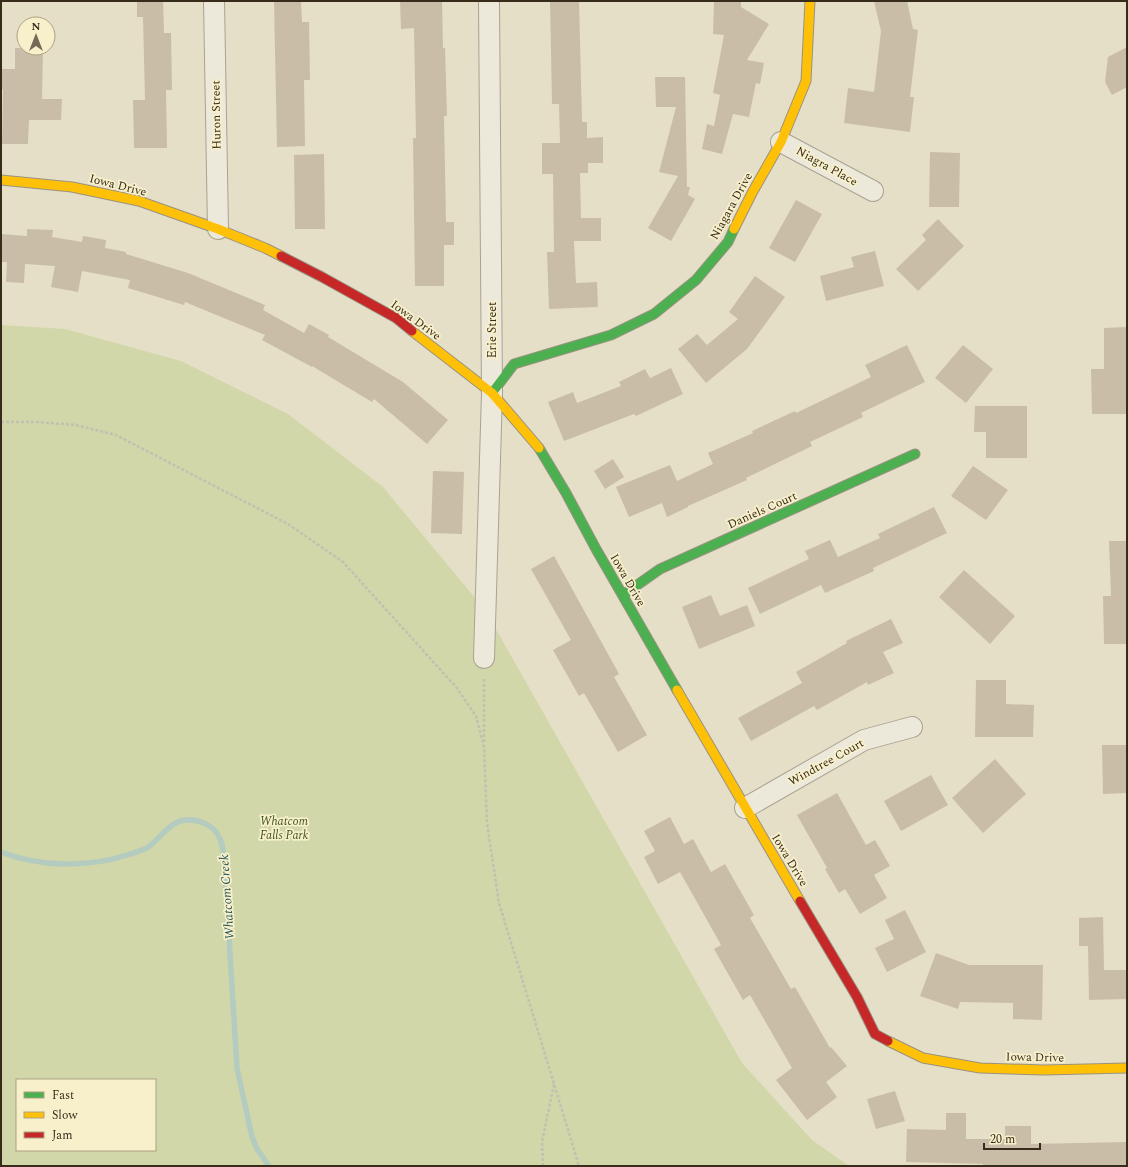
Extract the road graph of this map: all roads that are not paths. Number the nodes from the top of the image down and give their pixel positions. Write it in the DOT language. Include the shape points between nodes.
graph roads {
  1 [pos="214,1"];
  2 [pos="489,1"];
  3 [pos="810,1"];
  4 [pos="781,142"];
  5 [pos="1,180"];
  6 [pos="873,191"];
  7 [pos="218,229"];
  8 [pos="492,393"];
  9 [pos="915,454"];
  10 [pos="623,595"];
  11 [pos="484,658"];
  12 [pos="912,727"];
  13 [pos="744,808"];
  14 [pos="1127,1068"];
  1 -- 7 [label="street, Huron Street"];
  2 -- 8 [label="street, Erie Street"];
  3 -- 4 [label="street, Niagara Drive" via="806,81"];
  4 -- 6 [label="street, Niagra Place"];
  4 -- 8 [label="street, Niagara Drive" via="728,242 696,280 654,314 611,335 514,364"];
  5 -- 7 [label="street, Iowa Drive" via="72,187 139,201"];
  7 -- 8 [label="street, Iowa Drive" via="265,248 396,318"];
  8 -- 10 [label="street, Iowa Drive" via="536,443"];
  8 -- 11 [label="street, Erie Street"];
  9 -- 10 [label="street, Daniels Court" via="660,569"];
  10 -- 13 [label="street, Iowa Drive"];
  12 -- 13 [label="street, Windtree Court" via="864,740"];
  13 -- 14 [label="street, Iowa Drive" via="857,997 875,1034 923,1058 980,1068"];
}
